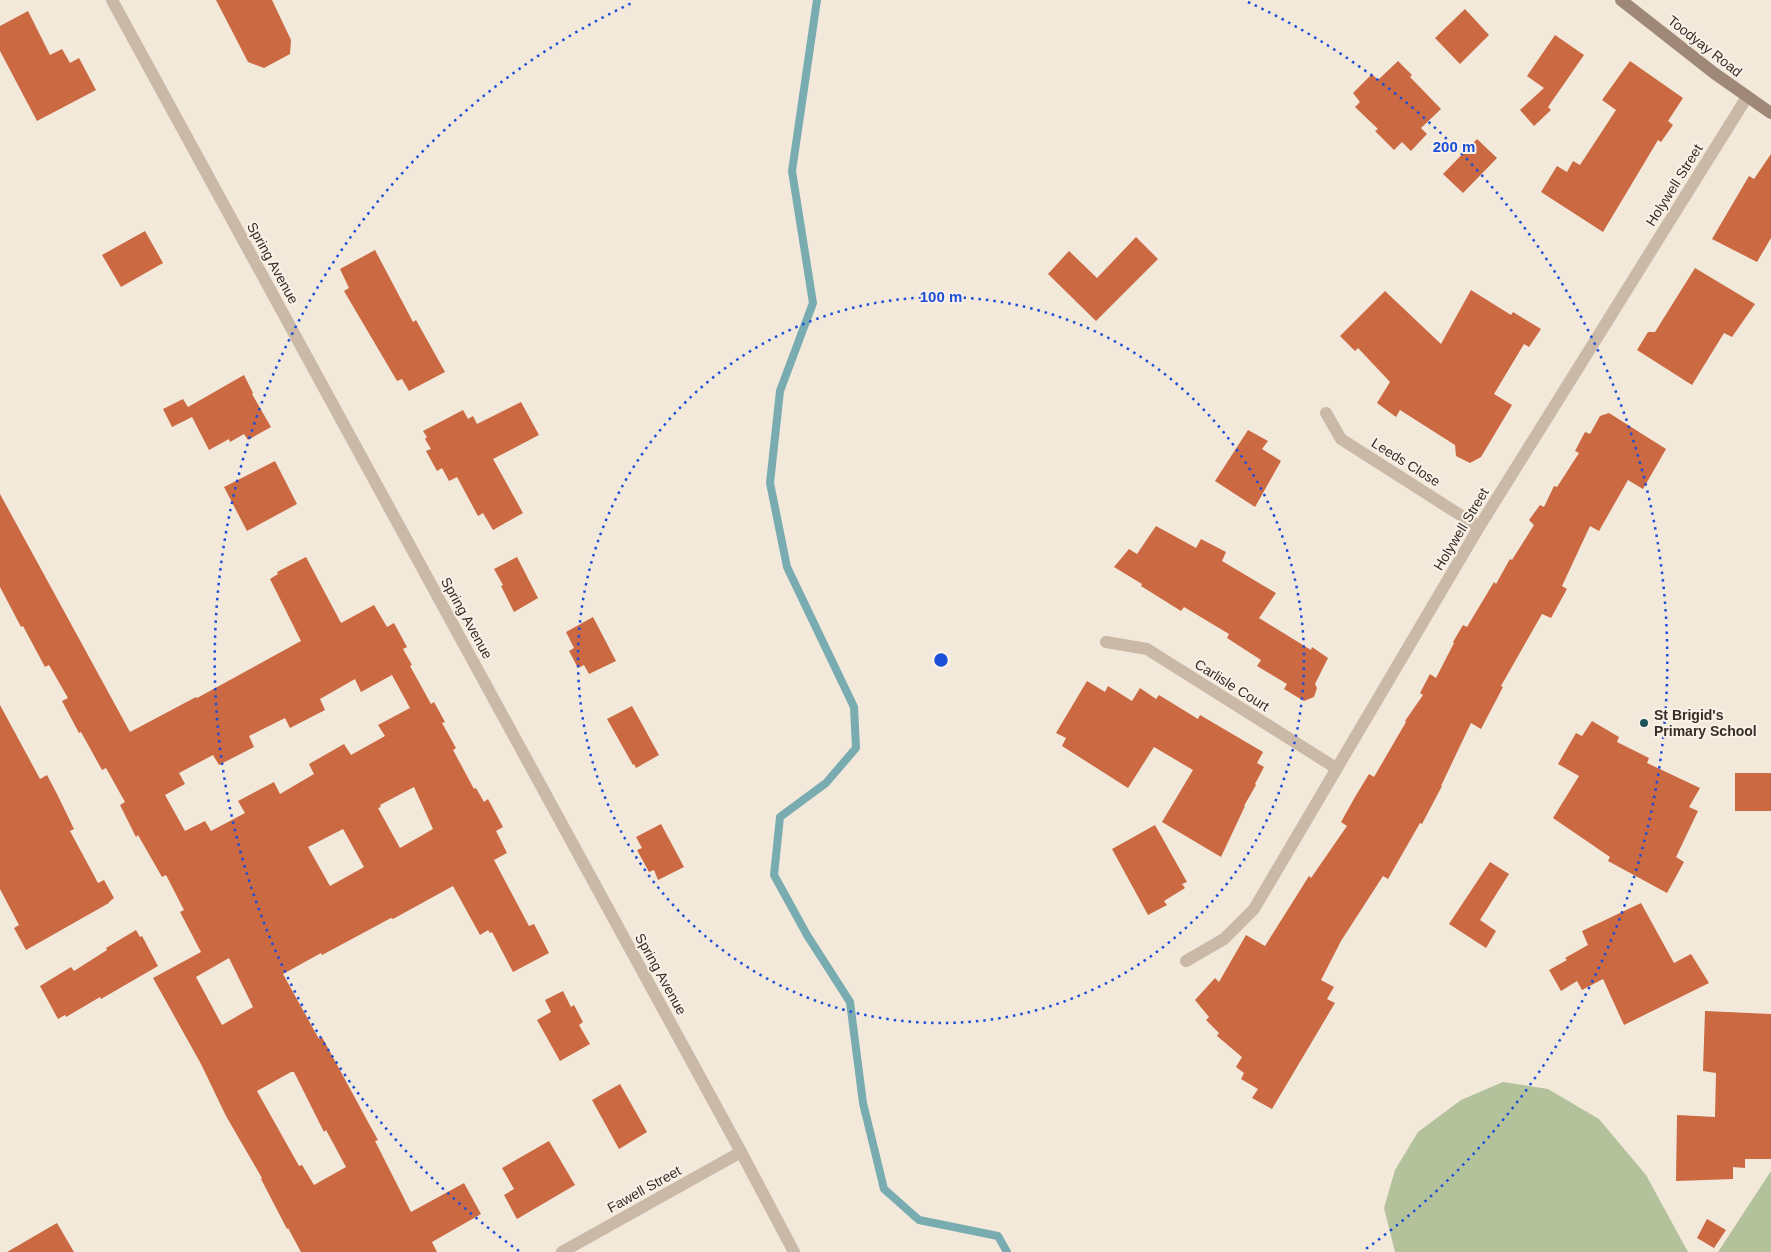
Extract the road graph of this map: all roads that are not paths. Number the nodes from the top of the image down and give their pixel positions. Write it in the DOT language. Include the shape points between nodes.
graph roads {
  1 [pos="112,0"];
  2 [pos="1621,0"];
  3 [pos="1747,97"];
  4 [pos="1771,113"];
  5 [pos="1326,414"];
  6 [pos="1479,527"];
  7 [pos="1106,642"];
  8 [pos="1336,768"];
  9 [pos="1186,961"];
  10 [pos="741,1152"];
  11 [pos="562,1252"];
  12 [pos="794,1252"];
  1 -- 10 [label="street, Spring Avenue"];
  2 -- 3 [label="main road, Toodyay Road"];
  3 -- 4 [label="main road, Toodyay Road"];
  3 -- 6 [label="street, Holywell Street"];
  5 -- 6 [label="street, Leeds Close" via="1341,439"];
  6 -- 8 [label="street, Holywell Street"];
  7 -- 8 [label="street, Carlisle Court" via="1147,649"];
  8 -- 9 [label="street, Holywell Street" via="1254,909 1224,938"];
  10 -- 11 [label="street, Fawell Street"];
  10 -- 12 [label="street, Spring Avenue"];
}
